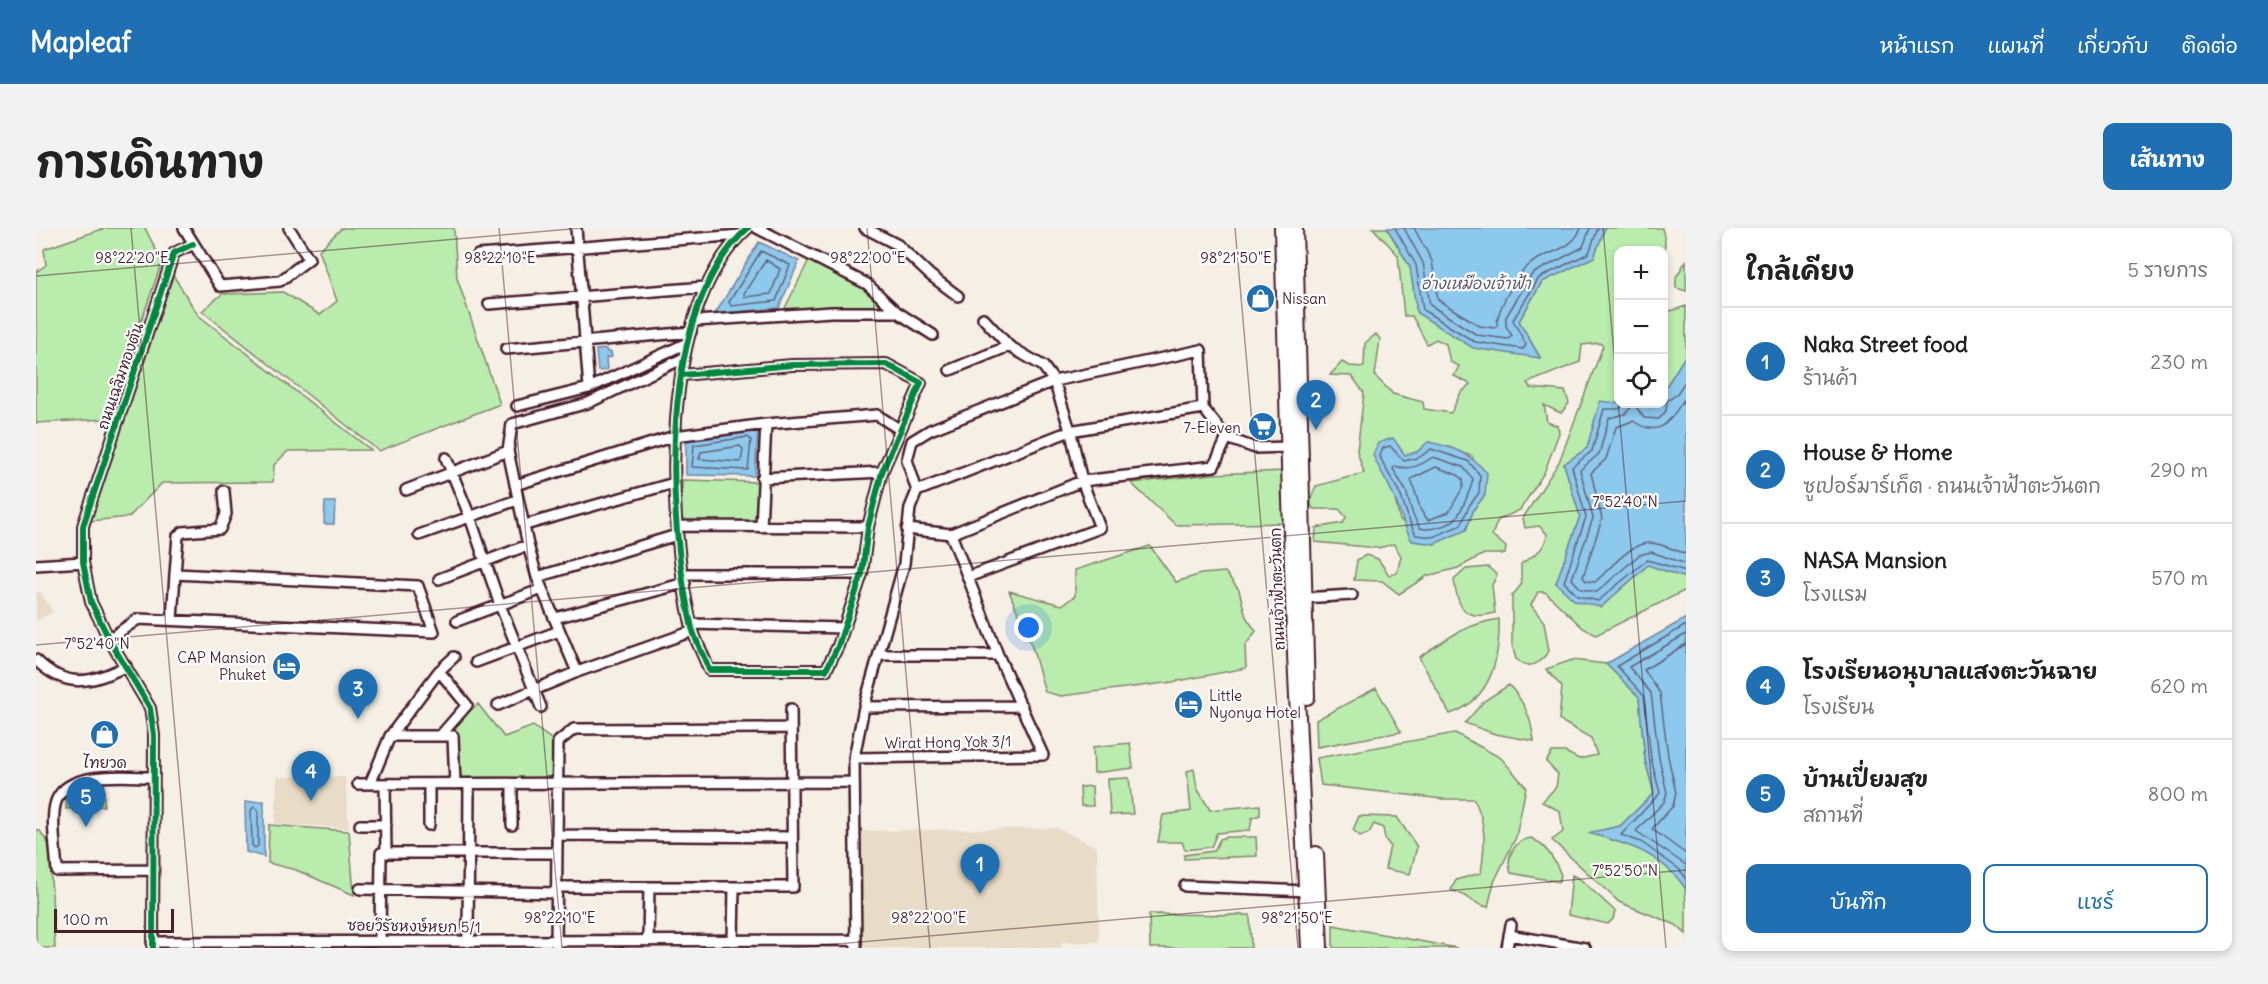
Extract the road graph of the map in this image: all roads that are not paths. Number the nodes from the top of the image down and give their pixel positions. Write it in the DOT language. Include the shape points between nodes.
graph roads {
  1 [pos="184,228"];
  2 [pos="576,228"];
  3 [pos="757,228"];
  4 [pos="865,228"];
  5 [pos="1282,228"];
  6 [pos="1294,228"];
  7 [pos="290,229"];
  8 [pos="745,231"];
  9 [pos="193,244"];
  10 [pos="578,246"];
  11 [pos="478,255"];
  12 [pos="706,287"];
  13 [pos="582,296"];
  14 [pos="958,296"];
  15 [pos="489,304"];
  16 [pos="897,312"];
  17 [pos="983,318"];
  18 [pos="695,321"];
  19 [pos="690,332"];
  20 [pos="933,335"];
  21 [pos="585,343"];
  22 [pos="687,343"];
  23 [pos="1009,346"];
  24 [pos="506,349"];
  25 [pos="684,358"];
  26 [pos="950,370"];
  27 [pos="682,375"];
  28 [pos="1054,381"];
  29 [pos="589,388"];
  30 [pos="517,406"];
  31 [pos="1203,408"];
  32 [pos="766,424"];
  33 [pos="899,429"];
  34 [pos="1071,431"];
  35 [pos="675,436"];
  36 [pos="1227,438"];
  37 [pos="1289,447"];
  38 [pos="508,452"];
  39 [pos="447,458"];
  40 [pos="882,472"];
  41 [pos="451,473"];
  42 [pos="762,478"];
  43 [pos="1082,481"];
  44 [pos="674,483"];
  45 [pos="514,485"];
  46 [pos="406,490"];
  47 [pos="224,491"];
  48 [pos="917,491"];
  49 [pos="517,500"];
  50 [pos="470,517"];
  51 [pos="525,525"];
  52 [pos="761,527"];
  53 [pos="868,527"];
  54 [pos="907,529"];
  55 [pos="677,531"];
  56 [pos="951,534"];
  57 [pos="419,535"];
  58 [pos="528,545"];
  59 [pos="485,561"];
  60 [pos="83,562"];
  61 [pos="36,565"];
  62 [pos="175,574"];
  63 [pos="862,574"];
  64 [pos="537,577"];
  65 [pos="968,577"];
  66 [pos="439,579"];
  67 [pos="684,579"];
  68 [pos="542,589"];
  69 [pos="1352,595"];
  70 [pos="1303,598"];
  71 [pos="500,605"];
  72 [pos="555,618"];
  73 [pos="172,620"];
  74 [pos="457,621"];
  75 [pos="692,628"];
  76 [pos="844,628"];
  77 [pos="559,631"];
  78 [pos="109,639"];
  79 [pos="517,646"];
  80 [pos="879,655"];
  81 [pos="998,655"];
  82 [pos="454,657"];
  83 [pos="36,660"];
  84 [pos="476,662"];
  85 [pos="126,666"];
  86 [pos="439,671"];
  87 [pos="577,672"];
  88 [pos="533,690"];
  89 [pos="498,705"];
  90 [pos="1022,706"];
  91 [pos="541,707"];
  92 [pos="864,707"];
  93 [pos="791,709"];
  94 [pos="791,728"];
  95 [pos="390,736"];
  96 [pos="440,736"];
  97 [pos="854,758"];
  98 [pos="152,777"];
  99 [pos="791,782"];
  100 [pos="854,782"];
  101 [pos="358,784"];
  102 [pos="370,784"];
  103 [pos="385,784"];
  104 [pos="429,784"];
  105 [pos="455,784"];
  106 [pos="469,784"];
  107 [pos="512,784"];
  108 [pos="557,785"];
  109 [pos="360,825"];
  110 [pos="386,825"];
  111 [pos="429,825"];
  112 [pos="512,825"];
  113 [pos="557,835"];
  114 [pos="791,837"];
  115 [pos="386,853"];
  116 [pos="468,853"];
  117 [pos="557,853"];
  118 [pos="152,870"];
  119 [pos="1185,886"];
  120 [pos="649,887"];
  121 [pos="734,887"];
  122 [pos="360,889"];
  123 [pos="380,890"];
  124 [pos="557,890"];
  125 [pos="468,891"];
  126 [pos="1308,891"];
  127 [pos="380,940"];
  128 [pos="648,941"];
  129 [pos="733,941"];
  130 [pos="468,942"];
  131 [pos="295,944"];
  132 [pos="556,944"];
  133 [pos="706,944"];
  134 [pos="856,944"];
  135 [pos="152,945"];
  136 [pos="1309,948"];
  137 [pos="1320,948"];
  138 [pos="1507,948"];
  139 [pos="1585,948"];
  1 -- 9 [label="street"];
  2 -- 10 [label="street"];
  3 -- 16 [label="street" via="867,284"];
  4 -- 14 [label="street" via="898,245"];
  5 -- 37 [label="main road, ถนนเจ้าฟ้าตะวันตก"];
  6 -- 70 [label="main road, ถนนเจ้าฟ้าตะวันตก"];
  7 -- 9 [label="street" via="309,259 280,281 220,286"];
  8 -- 10 [label="street"];
  8 -- 12 [label="street"];
  9 -- 60 [label="street, ถนนเฉลิมทองตัน" via="174,253 83,526"];
  10 -- 11 [label="street"];
  10 -- 13 [label="street"];
  12 -- 13 [label="street"];
  12 -- 18 [label="street"];
  13 -- 15 [label="street"];
  13 -- 21 [label="street"];
  16 -- 18 [label="street"];
  16 -- 20 [label="street"];
  17 -- 23 [label="street"];
  18 -- 19 [label="street"];
  19 -- 21 [label="street"];
  19 -- 22 [label="street"];
  21 -- 24 [label="street"];
  21 -- 29 [label="street"];
  22 -- 25 [label="street"];
  22 -- 29 [label="street"];
  23 -- 26 [label="street"];
  23 -- 28 [label="street" via="1043,366"];
  25 -- 27 [label="street"];
  25 -- 38 [label="street" via="588,403 513,424"];
  27 -- 33 [label="street" via="792,365 886,364 921,383"];
  27 -- 35 [label="street"];
  28 -- 31 [label="street" via="1201,350"];
  28 -- 34 [label="street"];
  28 -- 48 [label="street" via="930,430 912,441 907,460"];
  29 -- 30 [label="street"];
  31 -- 34 [label="street"];
  31 -- 36 [label="street"];
  32 -- 33 [label="street" via="877,415"];
  32 -- 35 [label="street"];
  32 -- 42 [label="street"];
  33 -- 40 [label="street"];
  34 -- 43 [label="street"];
  34 -- 48 [label="street"];
  35 -- 44 [label="street"];
  35 -- 45 [label="street"];
  36 -- 37 [label="street" via="1254,448"];
  36 -- 43 [label="street" via="1214,466"];
  37 -- 126 [label="main road, ถนนเจ้าฟ้าตะวันตก"];
  38 -- 41 [label="street"];
  38 -- 45 [label="street"];
  39 -- 41 [label="street"];
  40 -- 42 [label="street"];
  40 -- 53 [label="street"];
  41 -- 46 [label="street"];
  41 -- 50 [label="street"];
  42 -- 52 [label="street"];
  43 -- 56 [label="street"];
  43 -- 65 [label="street" via="1100,528"];
  44 -- 51 [label="street"];
  44 -- 55 [label="street"];
  45 -- 49 [label="street"];
  47 -- 62 [label="street" via="226,514 220,529 183,532 178,536"];
  48 -- 54 [label="street"];
  49 -- 50 [label="street"];
  49 -- 51 [label="street"];
  50 -- 57 [label="street"];
  50 -- 59 [label="street"];
  51 -- 58 [label="street"];
  52 -- 53 [label="street"];
  52 -- 55 [label="street"];
  53 -- 63 [label="street"];
  54 -- 56 [label="street"];
  54 -- 80 [label="street" via="904,564"];
  55 -- 64 [label="street"];
  55 -- 67 [label="street"];
  56 -- 65 [label="street"];
  58 -- 59 [label="street"];
  58 -- 64 [label="street"];
  59 -- 66 [label="street"];
  59 -- 71 [label="street"];
  60 -- 61 [label="street"];
  60 -- 78 [label="street, ถนนเฉลิมทองตัน" via="91,602"];
  62 -- 73 [label="street"];
  62 -- 73 [label="street" via="418,586 434,632"];
  63 -- 67 [label="street"];
  63 -- 76 [label="street"];
  64 -- 68 [label="street"];
  65 -- 81 [label="street"];
  67 -- 72 [label="street"];
  67 -- 75 [label="street"];
  68 -- 71 [label="street"];
  68 -- 72 [label="street"];
  69 -- 70 [label="street"];
  70 -- 137 [label="main road, ถนนเจ้าฟ้าตะวันตก"];
  71 -- 74 [label="street"];
  71 -- 79 [label="street"];
  72 -- 77 [label="street"];
  73 -- 78 [label="street" via="138,619"];
  75 -- 76 [label="street"];
  75 -- 76 [label="street" via="709,670 826,670"];
  75 -- 87 [label="street"];
  77 -- 79 [label="street"];
  77 -- 87 [label="street"];
  78 -- 85 [label="street, ถนนเฉลิมทองตัน"];
  79 -- 84 [label="street"];
  79 -- 88 [label="street"];
  80 -- 81 [label="street"];
  80 -- 92 [label="street"];
  81 -- 90 [label="street"];
  82 -- 86 [label="street"];
  83 -- 85 [label="street" via="70,681 99,680"];
  85 -- 98 [label="street, ถนนเฉลิมทองตัน" via="150,708 154,735"];
  86 -- 95 [label="street"];
  86 -- 96 [label="street" via="467,705"];
  87 -- 88 [label="street"];
  88 -- 89 [label="street"];
  88 -- 91 [label="street"];
  90 -- 92 [label="street"];
  90 -- 97 [label="street, Wirat Hong Yok 3/1" via="1042,755"];
  92 -- 97 [label="street"];
  93 -- 94 [label="street"];
  94 -- 99 [label="street"];
  94 -- 108 [label="street" via="574,729 558,742"];
  95 -- 96 [label="street"];
  95 -- 102 [label="street"];
  96 -- 105 [label="street" via="453,736"];
  97 -- 100 [label="street"];
  98 -- 118 [label="street, ถนนเฉลิมทองตัน"];
  98 -- 118 [label="street" via="82,778 64,790 55,804 57,871"];
  99 -- 100 [label="street"];
  99 -- 108 [label="street"];
  99 -- 114 [label="street"];
  100 -- 134 [label="street"];
  101 -- 102 [label="street"];
  102 -- 103 [label="street"];
  103 -- 104 [label="street"];
  103 -- 110 [label="street"];
  104 -- 105 [label="street"];
  104 -- 111 [label="street"];
  105 -- 106 [label="street"];
  106 -- 107 [label="street"];
  106 -- 116 [label="street"];
  107 -- 108 [label="street"];
  107 -- 112 [label="street"];
  108 -- 113 [label="street"];
  109 -- 110 [label="street"];
  110 -- 115 [label="street"];
  113 -- 114 [label="street"];
  113 -- 117 [label="street"];
  114 -- 121 [label="street" via="793,887"];
  115 -- 116 [label="street"];
  115 -- 123 [label="street" via="381,854"];
  116 -- 117 [label="street"];
  116 -- 125 [label="street"];
  117 -- 124 [label="street"];
  118 -- 135 [label="street, ถนนเฉลิมทองตัน"];
  119 -- 126 [label="street"];
  120 -- 121 [label="street"];
  120 -- 124 [label="street"];
  120 -- 128 [label="street"];
  121 -- 129 [label="street"];
  122 -- 123 [label="street"];
  123 -- 125 [label="street"];
  123 -- 127 [label="street"];
  124 -- 125 [label="street"];
  124 -- 132 [label="street"];
  125 -- 130 [label="street"];
  126 -- 136 [label="main road, ถนนเจ้าฟ้าตะวันตก"];
  127 -- 130 [label="street, ซอยวิรัชหงษ์หยก 5/1"];
  127 -- 131 [label="street, ซอยวิรัชหงษ์หยก 5/1"];
  128 -- 132 [label="street, ซอยวิรัชหงษ์หยก 5/1"];
  128 -- 133 [label="street, ซอยวิรัชหงษ์หยก 5/1"];
  129 -- 133 [label="street, ซอยวิรัชหงษ์หยก 5/1"];
  129 -- 134 [label="street, ซอยวิรัชหงษ์หยก 5/1"];
  130 -- 132 [label="street, ซอยวิรัชหงษ์หยก 5/1"];
  131 -- 135 [label="street, ซอยวิรัชหงษ์หยก 5/1"];
  138 -- 139 [label="street" via="1510,930"];
}
